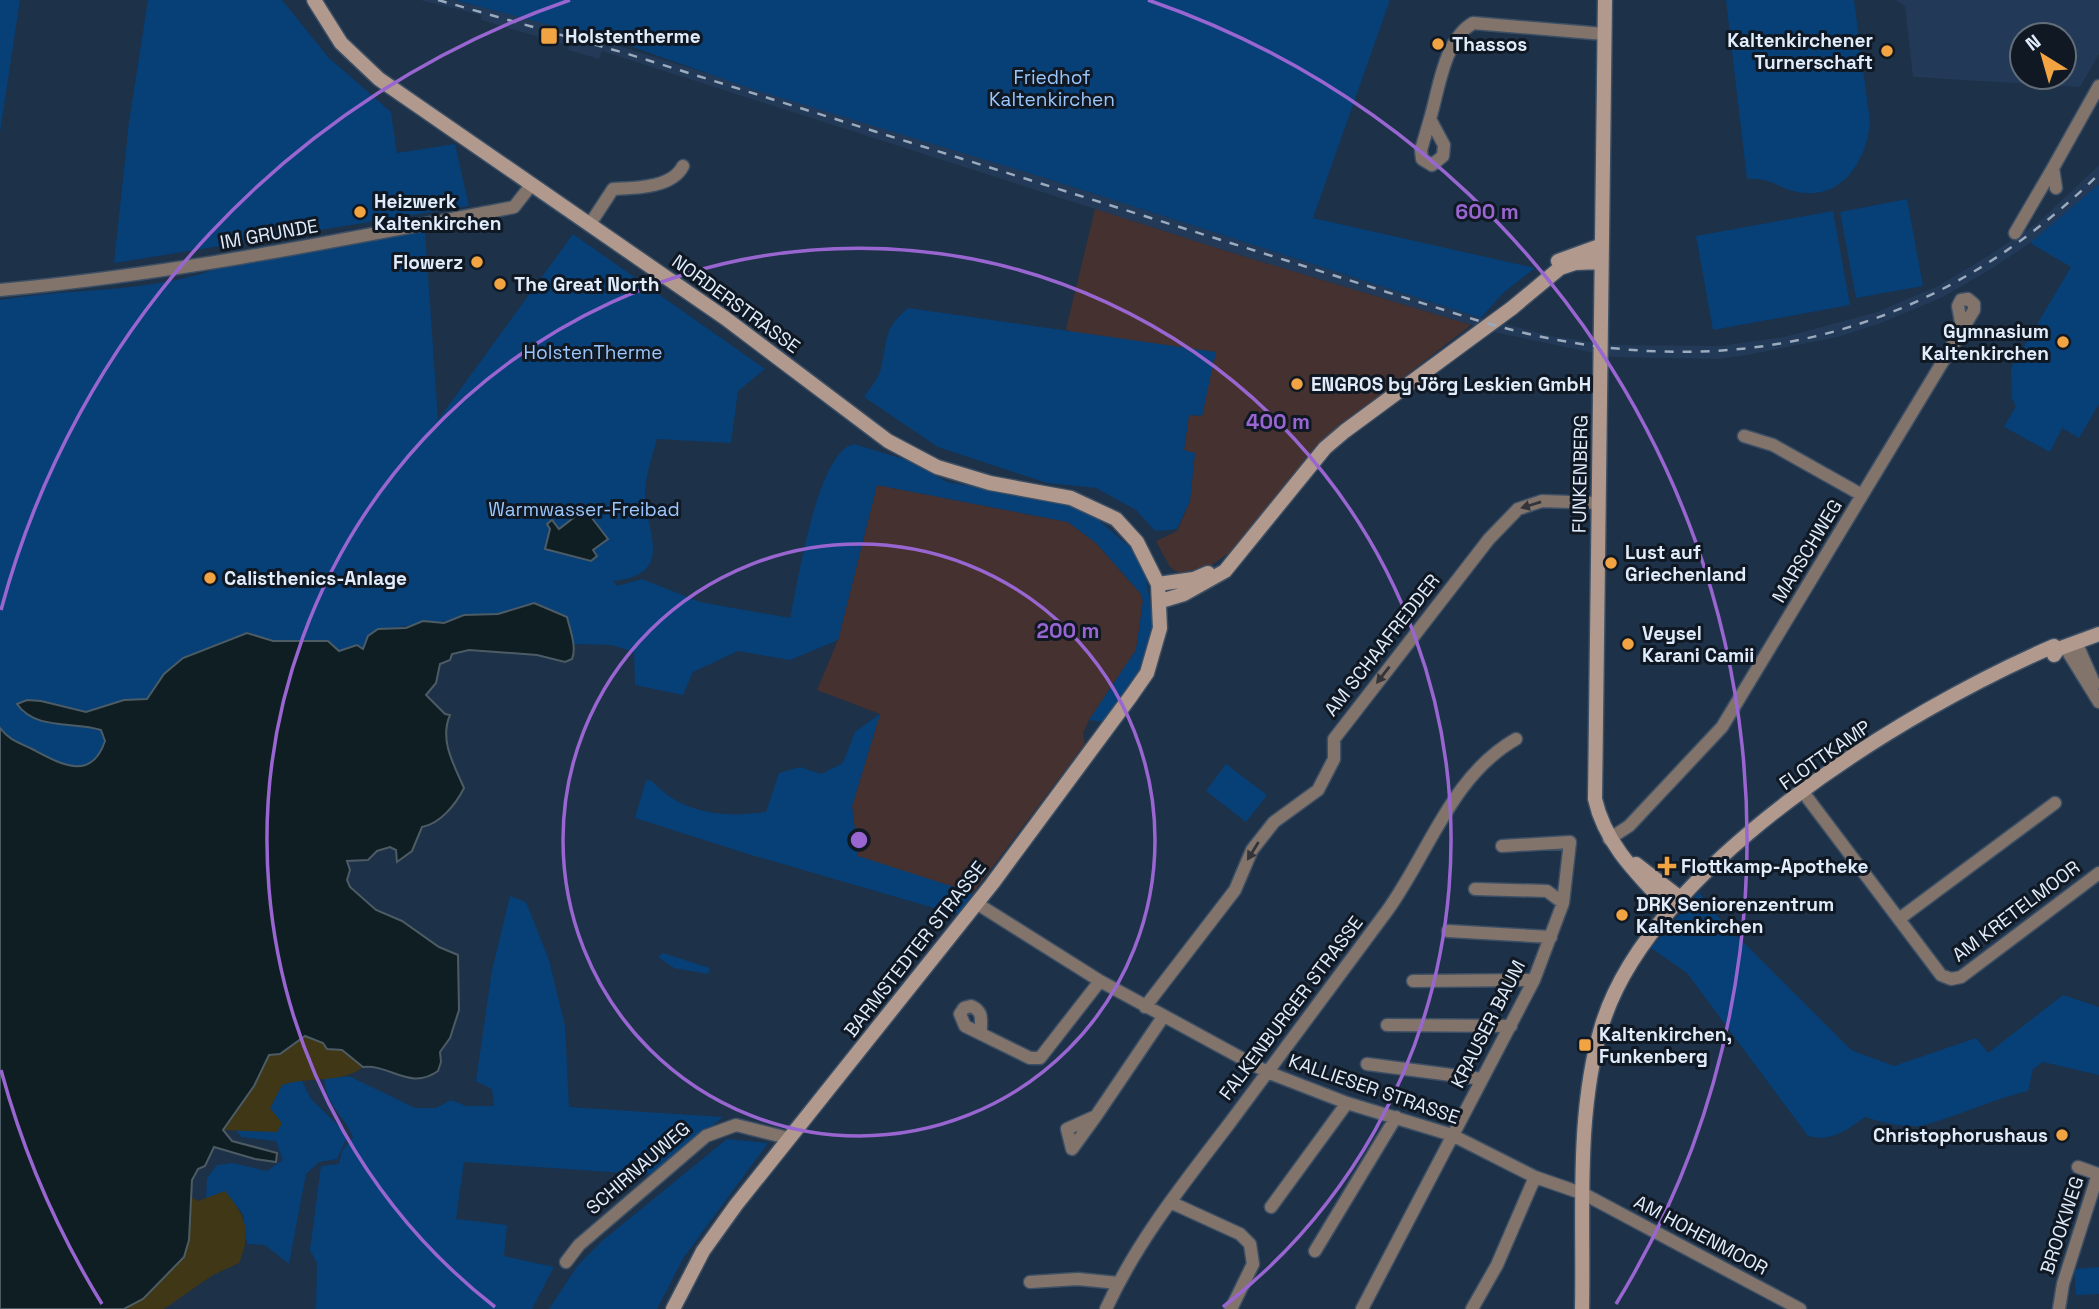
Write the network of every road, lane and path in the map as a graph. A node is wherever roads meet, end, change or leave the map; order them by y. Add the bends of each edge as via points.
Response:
1 (314, 0) edge
2 (1605, 0) edge
3 (1604, 34) junction
4 (2099, 86) edge
5 (1430, 119) dead end
6 (683, 166) dead end
7 (2053, 168) junction
8 (532, 184) junction
9 (2056, 188) dead end
10 (590, 224) junction
11 (2015, 233) dead end
12 (1602, 245) junction
13 (1601, 262) junction
14 (0, 290) edge
15 (1529, 292) junction
16 (1962, 328) dead end
17 (1744, 436) dead end
18 (1862, 495) junction
19 (1598, 502) junction
20 (1237, 557) junction
21 (1158, 584) junction
22 (1161, 601) junction
23 (2099, 634) edge
24 (2066, 646) junction
25 (2099, 702) edge
26 (1516, 739) dead end
27 (1803, 792) junction
28 (2054, 803) dead end
29 (1609, 839) junction
30 (1502, 846) dead end
31 (1623, 856) junction
32 (2099, 873) edge
33 (1475, 889) dead end
34 (1679, 897) junction
35 (976, 903) junction
36 (1563, 903) junction
37 (1669, 908) junction
38 (1899, 919) junction
39 (1448, 931) dead end
40 (1551, 937) junction
41 (1534, 980) junction
42 (1100, 981) junction
43 (1413, 981) dead end
44 (1145, 1007) junction
45 (1163, 1017) junction
46 (1387, 1025) dead end
47 (1511, 1026) junction
48 (981, 1034) dead end
49 (1367, 1064) dead end
50 (1267, 1072) junction
51 (1482, 1079) junction
52 (1347, 1102) junction
53 (1096, 1116) dead end
54 (1396, 1117) junction
55 (1452, 1136) junction
56 (788, 1139) junction
57 (2078, 1167) dead end
58 (1535, 1177) junction
59 (1584, 1194) junction
60 (1170, 1202) junction
61 (1270, 1206) dead end
62 (1315, 1251) dead end
63 (566, 1262) dead end
64 (1030, 1282) dead end
65 (1118, 1283) junction
66 (673, 1309) edge
67 (1106, 1309) edge
68 (1231, 1309) edge
69 (1362, 1309) edge
70 (1472, 1309) edge
71 (1582, 1309) edge
72 (1800, 1309) edge
73 (2059, 1309) edge

1 - 8 street, NORDERSTRASSE via 337,37 368,70
2 - 3 street, FUNKENBERG
3 - 5 street via 1473,23 1452,45
3 - 12 street, FUNKENBERG
4 - 7 street
6 - 10 street via 665,182 613,189
7 - 9 street
7 - 11 street
8 - 10 street, NORDERSTRASSE
8 - 14 street, IM GRUNDE via 514,207 168,271
10 - 21 street, NORDERSTRASSE via 726,318 861,422 917,457 972,478 1071,498 1116,519 1137,542
12 - 13 street, FUNKENBERG
12 - 15 street via 1550,266
13 - 15 street via 1560,268
13 - 19 street, FUNKENBERG
15 - 20 street via 1338,437
16 - 18 street, MARSCHWEG
17 - 18 street via 1773,444
18 - 29 street, MARSCHWEG via 1722,727 1629,826
19 - 29 street, FUNKENBERG via 1595,799
19 -> 44 street, AM SCHAAFREDDER via 1526,504 1489,539 1334,739 1334,759 1318,790 1274,822 1252,850 1235,890
20 - 21 street via 1194,579
20 - 22 street via 1211,581
21 - 22 street, BARMSTEDTER STRASSE
22 - 35 street, BARMSTEDTER STRASSE via 1160,628 1147,673
23 - 24 street, FLOTTKAMP
24 - 25 street via 2094,683 2092,690
24 - 27 street, FLOTTKAMP via 2054,646 1922,714
26 - 50 street, FALKENBURGER STRASSE via 1494,751 1465,782 1389,908
27 - 34 street, FLOTTKAMP via 1742,839
27 - 38 street, AM KRETELMOOR
28 - 38 street
29 - 31 street, FUNKENBERG
30 - 36 street, KRAUSER BAUM via 1570,842
31 - 34 street, FUNKENBERG
31 - 37 street, FUNKENBERG
32 - 38 street, AM KRETELMOOR via 1961,977 1941,975
33 - 36 street via 1547,891
34 - 37 street, FLOTTKAMP
35 - 42 street, KALLIESER STRASSE
35 - 56 street, BARMSTEDTER STRASSE
36 - 40 street, KRAUSER BAUM
37 - 59 street, FLOTTKAMP via 1629,966 1601,1027 1588,1090
39 - 40 street
40 - 41 street, KRAUSER BAUM
41 - 43 street
41 - 47 street, KRAUSER BAUM
42 - 44 street, KALLIESER STRASSE
42 - 48 street via 1040,1058 1030,1058
44 - 45 street, KALLIESER STRASSE
45 - 50 street, KALLIESER STRASSE
45 - 53 street
46 - 47 street
47 - 51 street, KRAUSER BAUM
49 - 51 street
50 - 52 street, KALLIESER STRASSE
50 - 60 street, FALKENBURGER STRASSE
51 - 55 street, KRAUSER BAUM
52 - 54 street, KALLIESER STRASSE
52 - 61 street
54 - 55 street, KALLIESER STRASSE
54 - 62 street
55 - 58 street, KALLIESER STRASSE
55 - 69 street, KRAUSER BAUM
56 - 63 street, SCHIRNAUWEG via 736,1125 706,1136 579,1245
56 - 66 street, BARMSTEDTER STRASSE via 709,1242
57 - 73 street, BROOKWEG via 2098,1174
58 - 59 street, KALLIESER STRASSE
58 - 70 street via 1497,1265
59 - 71 street, FLOTTKAMP
59 - 72 street, AM HOHENMOOR
60 - 65 street, FALKENBURGER STRASSE
60 - 68 street via 1240,1234 1250,1244 1252,1264
64 - 65 street via 1078,1279
65 - 67 street, FALKENBURGER STRASSE

